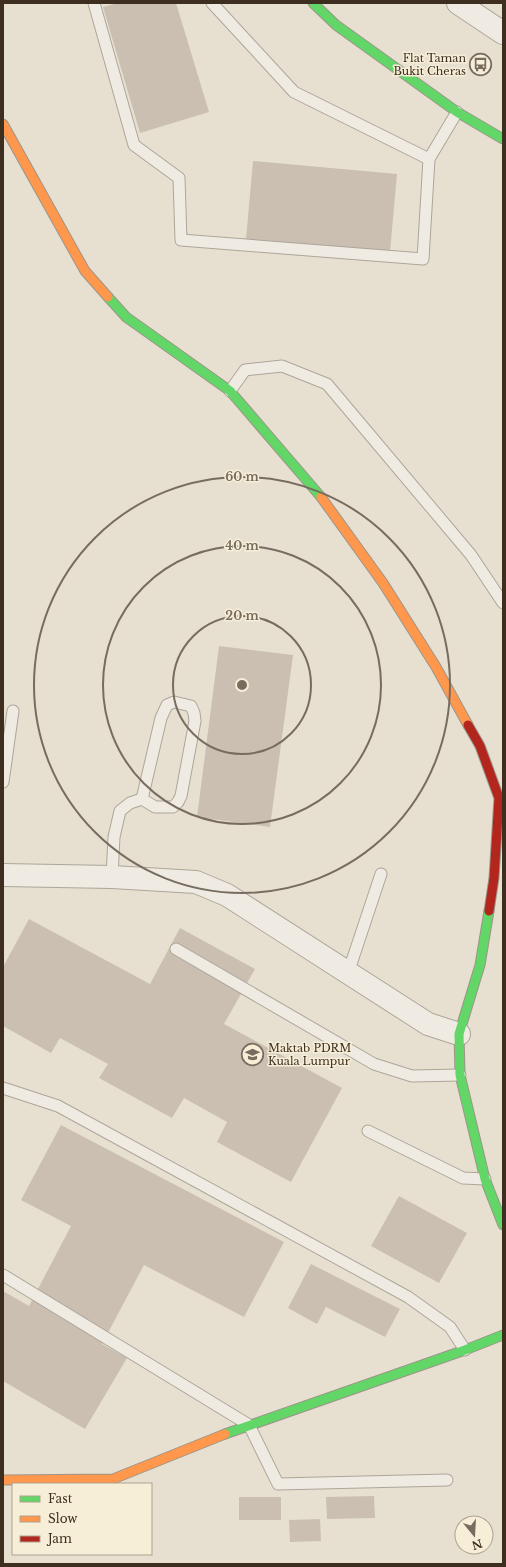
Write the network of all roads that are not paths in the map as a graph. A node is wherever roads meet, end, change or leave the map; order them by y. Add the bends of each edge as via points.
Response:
1 (94, 3) edge
2 (212, 3) edge
3 (313, 3) edge
4 (458, 3) edge
5 (503, 33) edge
6 (457, 112) junction
7 (3, 124) edge
8 (503, 140) edge
9 (428, 159) junction
10 (230, 391) junction
11 (503, 603) edge
12 (13, 711) dead end
13 (3, 782) edge
14 (142, 799) junction
15 (381, 874) dead end
16 (3, 875) edge
17 (112, 877) junction
18 (176, 949) dead end
19 (348, 973) junction
20 (458, 1034) junction
21 (460, 1075) junction
22 (3, 1088) edge
23 (368, 1131) dead end
24 (485, 1179) junction
25 (503, 1225) edge
26 (3, 1275) edge
27 (503, 1335) edge
28 (465, 1350) junction
29 (249, 1425) junction
30 (3, 1480) edge
31 (447, 1480) dead end

1 - 9 lane via 134,145 179,178 181,240 423,259
2 - 9 lane via 294,92
3 - 6 street via 336,25
4 - 5 street
6 - 8 street
6 - 9 lane
7 - 10 street via 85,271 126,317
10 - 11 lane via 245,370 282,366 327,384 471,555
10 - 20 street via 329,506 383,583 436,667 476,739 499,798 494,878 480,965
12 - 13 lane
14 - 14 lane via 160,718 167,705 174,702 191,706 195,721 178,802 173,807 155,807
14 - 17 lane via 130,802 120,811 114,837
15 - 19 lane
16 - 17 street
17 - 19 street via 196,882 228,895
18 - 21 lane via 374,1064 412,1076
19 - 20 street via 428,1024
20 - 21 street
21 - 24 street
22 - 28 lane via 58,1106 408,1297 450,1327
23 - 24 lane via 463,1178
24 - 25 street
26 - 29 lane
27 - 28 street
28 - 29 street
29 - 30 street via 113,1479
29 - 31 lane via 278,1484

